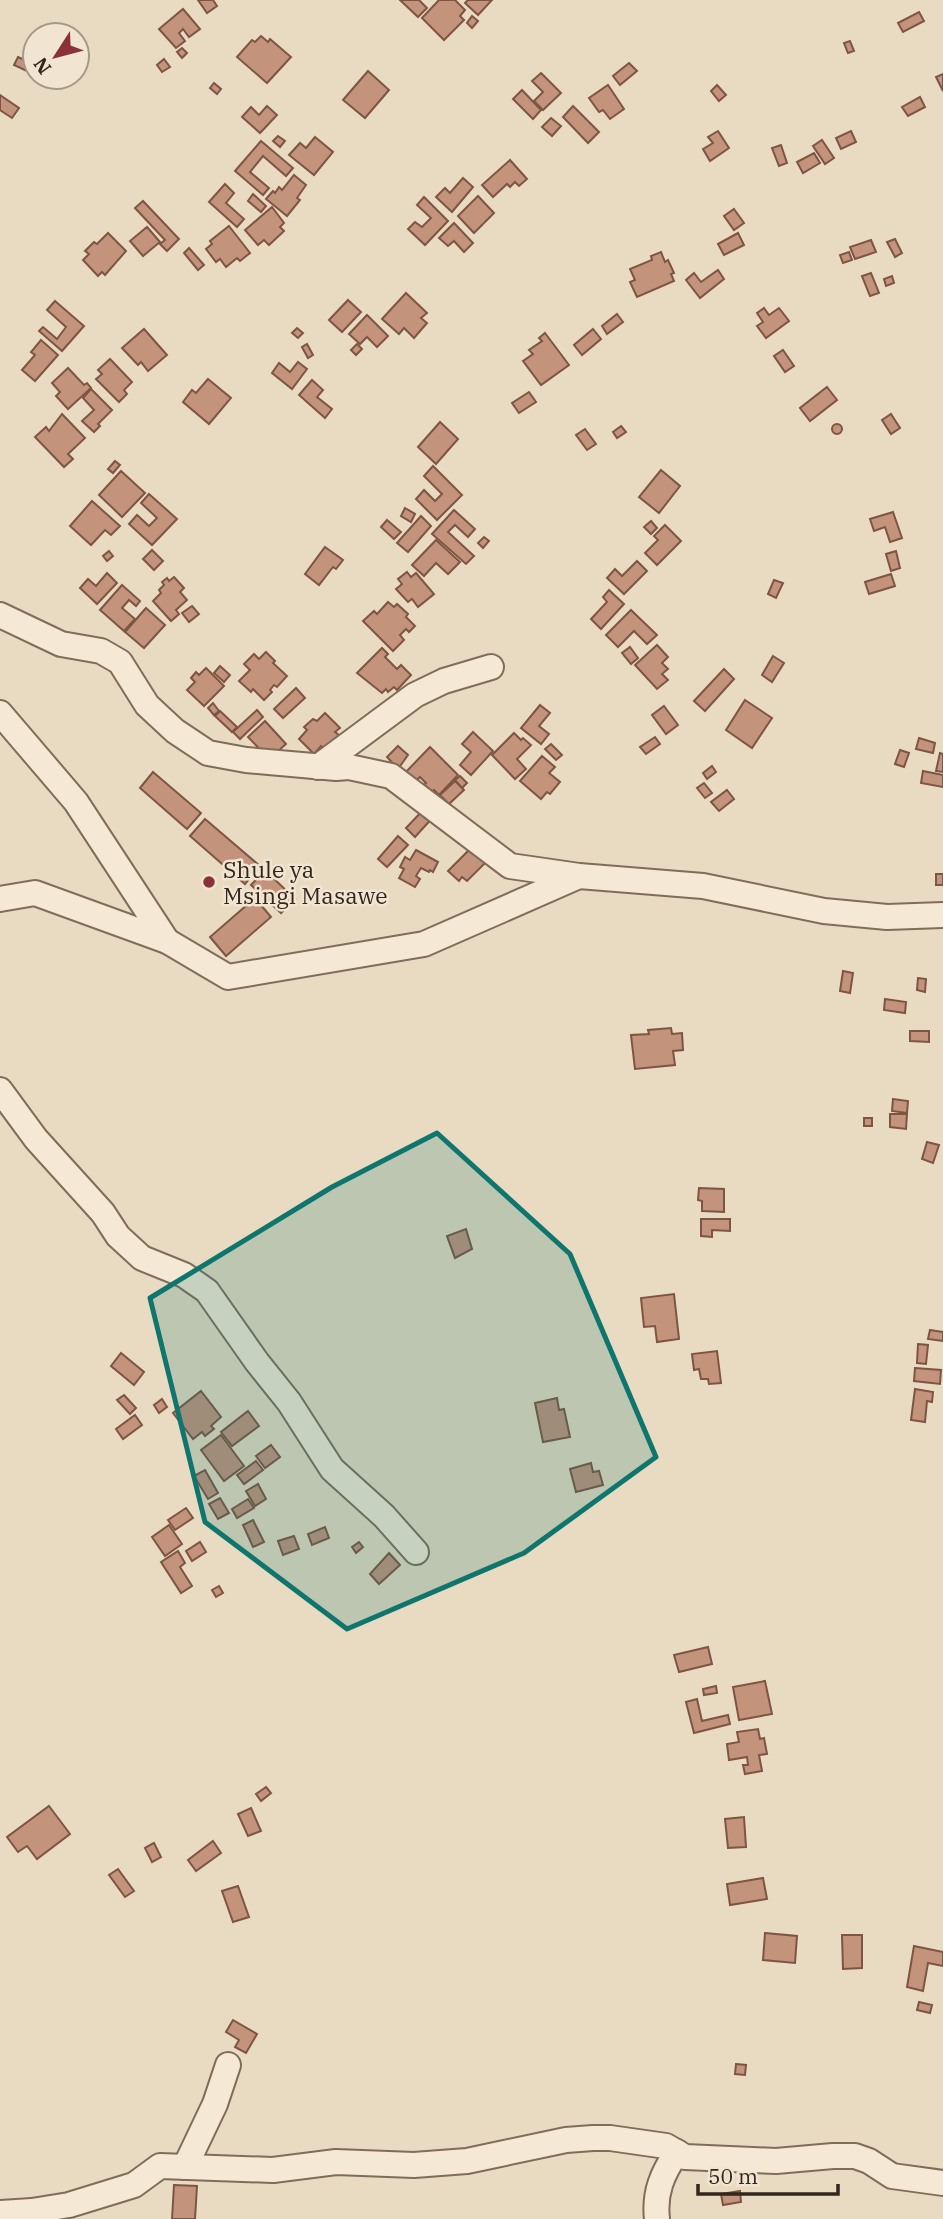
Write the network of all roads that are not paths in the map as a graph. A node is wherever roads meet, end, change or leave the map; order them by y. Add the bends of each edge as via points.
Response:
1 (0, 615) edge
2 (491, 667) dead end
3 (0, 713) edge
4 (318, 767) junction
5 (579, 876) junction
6 (0, 899) edge
7 (943, 915) edge
8 (167, 940) junction
9 (0, 1090) edge
10 (416, 1552) dead end
11 (228, 2065) dead end
12 (677, 2152) junction
13 (185, 2167) junction
14 (943, 2183) edge
15 (0, 2213) edge
16 (657, 2219) edge

1 - 4 street via 61,644 101,651 120,662 148,705 174,731 208,753
2 - 4 street via 415,695
3 - 8 street via 76,802
4 - 5 street via 349,767 391,776 510,866
5 - 7 street via 703,886 824,911 887,917
5 - 8 street via 424,944 228,977
6 - 8 street via 35,893
9 - 10 street via 118,1236 142,1258 184,1275 207,1291 332,1469
11 - 13 street
12 - 13 street via 666,2146 593,2138 467,2161 414,2165 336,2162 273,2171
12 - 14 street via 685,2157 776,2161 855,2156 892,2176
12 - 16 street via 661,2176
13 - 15 street via 160,2166 134,2185 69,2205

